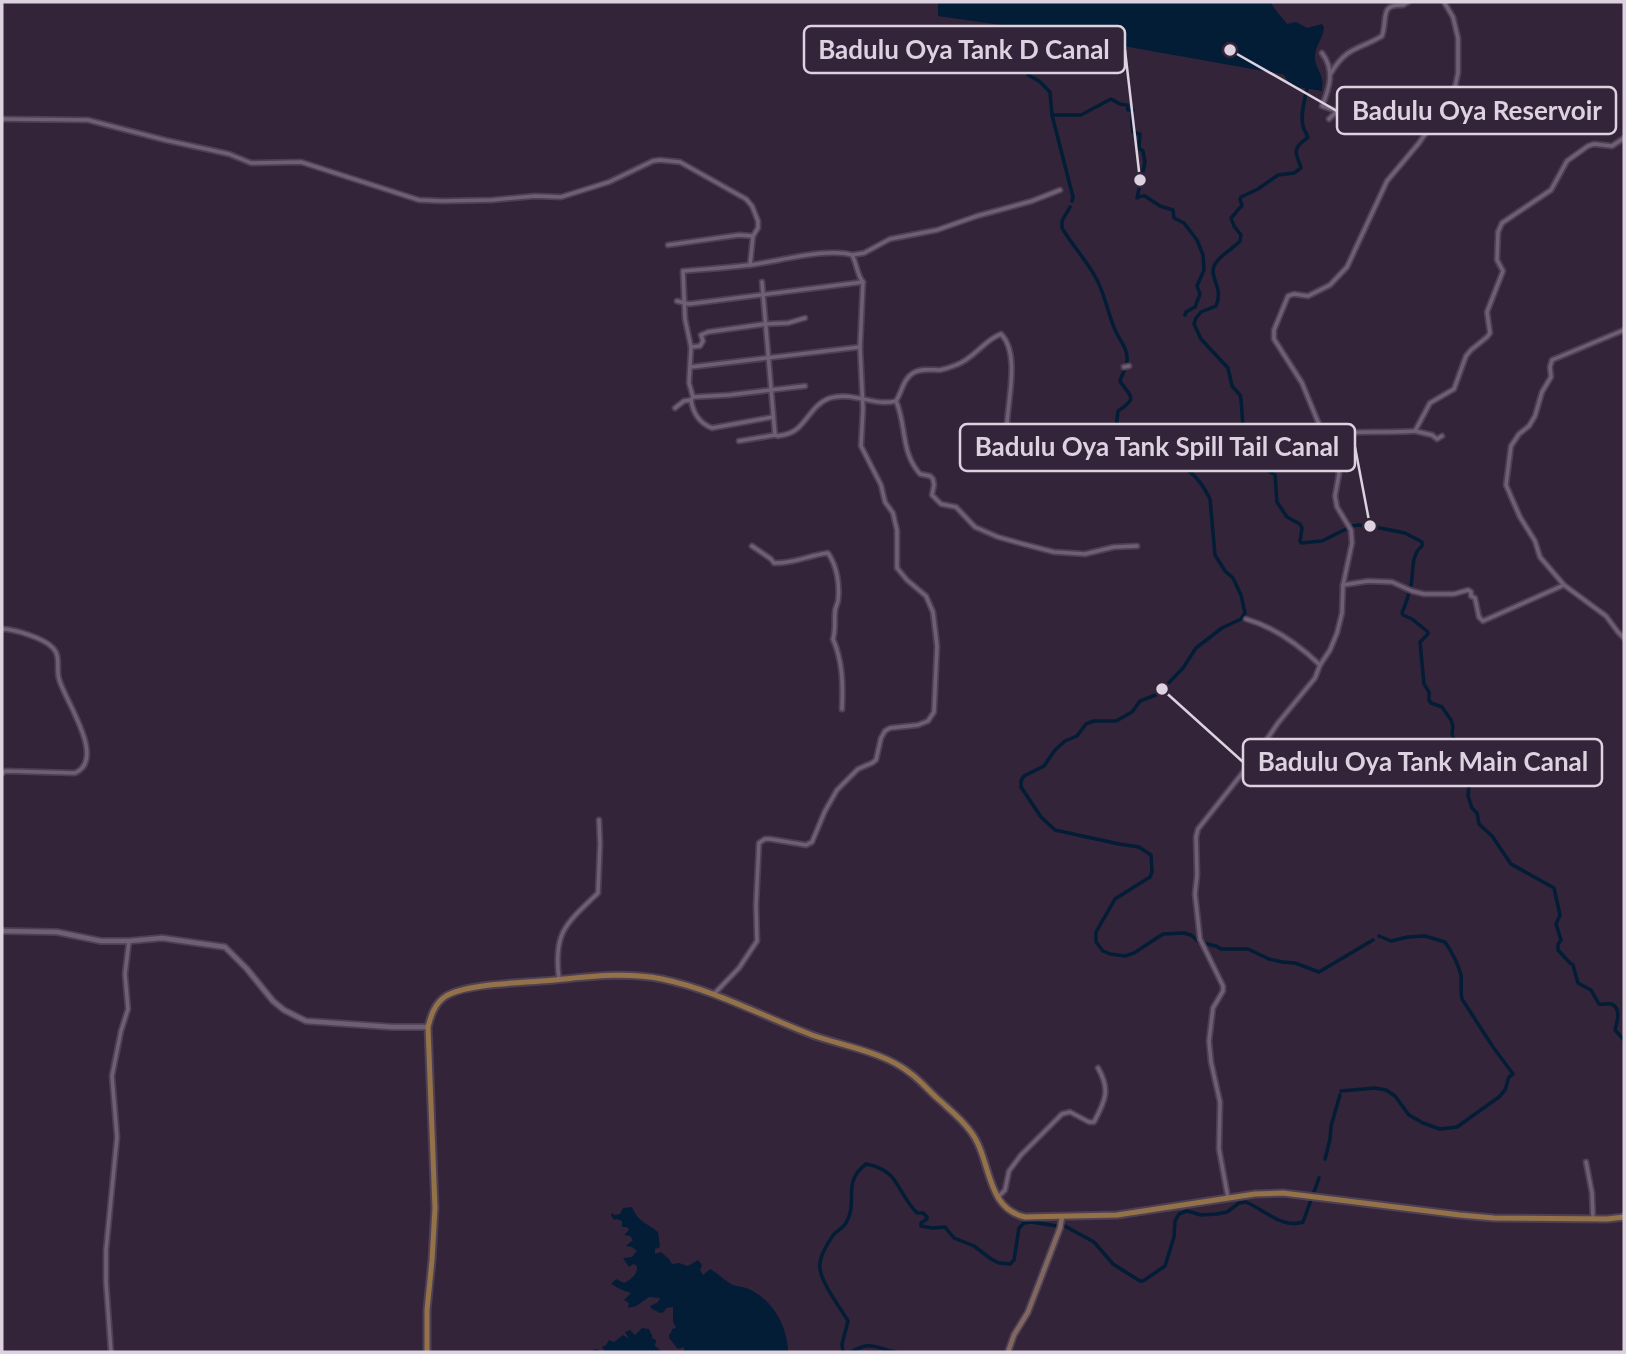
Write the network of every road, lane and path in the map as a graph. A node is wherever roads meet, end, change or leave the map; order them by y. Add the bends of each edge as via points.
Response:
1 (1408, 2) edge
2 (1444, 2) edge
3 (1392, 3) edge
4 (1322, 53) dead end
5 (1331, 73) junction
6 (1329, 118) dead end
7 (2, 119) edge
8 (1624, 138) edge
9 (1060, 190) dead end
10 (753, 236) junction
11 (667, 245) dead end
12 (852, 255) junction
13 (750, 265) junction
14 (762, 282) dead end
15 (863, 282) junction
16 (764, 294) junction
17 (677, 301) dead end
18 (685, 304) junction
19 (805, 317) dead end
20 (765, 324) junction
21 (1624, 330) edge
22 (691, 347) junction
23 (860, 347) junction
24 (769, 357) junction
25 (691, 367) junction
26 (805, 386) dead end
27 (771, 389) junction
28 (692, 398) junction
29 (862, 398) junction
30 (896, 401) junction
31 (675, 408) dead end
32 (773, 417) junction
33 (1007, 424) dead end
34 (1415, 432) junction
35 (1323, 434) junction
36 (775, 435) junction
37 (1442, 436) dead end
38 (739, 441) dead end
39 (752, 546) dead end
40 (1137, 546) dead end
41 (1343, 585) junction
42 (1564, 585) junction
43 (1246, 619) dead end
44 (2, 629) edge
45 (1624, 638) edge
46 (1320, 664) junction
47 (842, 709) dead end
48 (2, 773) edge
49 (598, 820) dead end
50 (2, 931) edge
51 (129, 941) junction
52 (559, 979) junction
53 (713, 994) junction
54 (428, 1027) junction
55 (1098, 1068) dead end
56 (1586, 1162) dead end
57 (997, 1198) junction
58 (1228, 1198) junction
59 (1062, 1217) junction
60 (1624, 1217) edge
61 (1593, 1219) junction
62 (111, 1352) edge
63 (428, 1352) edge
64 (1008, 1352) edge

1 - 3 street
2 - 35 street via 1458,38 1455,87 1419,143 1387,181 1347,267 1323,289 1308,296 1288,296 1275,330 1273,339 1307,392
3 - 5 street via 1385,14 1382,36 1349,51
4 - 5 street
5 - 6 street via 1322,106 1337,111
7 - 10 street via 88,120 251,163 301,162 419,200 561,197 609,182 653,161 680,162 746,199 758,221
8 - 34 street via 1612,146 1588,146 1567,161 1551,190 1502,223 1497,260 1503,271 1487,312 1490,333 1466,356 1454,389 1430,403
9 - 12 street via 937,230 890,239
10 - 11 street
10 - 13 street
12 - 13 street via 822,254
12 - 15 street
13 - 18 street via 683,271
14 - 16 street
15 - 16 street
15 - 23 street
16 - 18 street
16 - 20 street
17 - 18 street
18 - 22 street
19 - 20 street
20 - 22 street via 703,333 700,346
20 - 24 street
21 - 42 street via 1552,360 1551,377 1535,416 1511,446 1506,485 1541,557
22 - 25 street
23 - 24 street
23 - 29 street
24 - 25 street
24 - 27 street
25 - 28 street
26 - 27 street
27 - 28 street
27 - 32 street
28 - 31 street
28 - 32 street via 697,418 712,428
29 - 30 street
29 - 36 street via 830,398 797,430
29 - 53 street via 861,446 895,522 897,568 926,596 933,612 937,646 934,712 918,725 885,731 876,760 858,769 837,790 812,842 765,839 759,843 757,941
30 - 33 street via 911,374 964,362 1002,334 1007,340 1012,384
30 - 40 street via 911,461 920,474 933,479 932,495 941,505 956,507 975,527 1054,552 1085,554
32 - 36 street
34 - 35 street
34 - 37 street via 1437,439
35 - 41 street via 1336,458 1337,507 1351,530
36 - 38 street
39 - 47 street via 774,564 824,553 833,560 838,601 833,639 843,679
41 - 42 street via 1392,582 1424,594 1468,590 1483,621
41 - 46 street via 1337,634
42 - 45 street via 1606,616
43 - 46 street via 1276,631
44 - 48 street via 55,650 58,678 83,733 88,757 75,773
46 - 58 street via 1315,678 1198,828 1196,837 1200,942 1223,986 1213,1008 1209,1041 1220,1102 1219,1149
49 - 52 street via 598,893 565,929 557,951
50 - 51 street
51 - 54 street via 162,938 225,947 273,1000 306,1021
51 - 62 street via 125,974 128,1009 112,1076 117,1137 106,1250
52 - 53 main road via 639,976
52 - 54 main road via 453,993 434,1009
53 - 57 main road via 814,1036 894,1062 909,1072 971,1131
54 - 63 main road via 435,1208 426,1310
55 - 57 street via 1106,1096 1094,1122 1070,1112 1062,1114 1021,1155
56 - 61 street
57 - 59 main road via 1020,1216
58 - 59 main road via 1127,1214
58 - 61 main road via 1312,1195 1494,1218
59 - 64 main road via 1028,1312
60 - 61 main road

